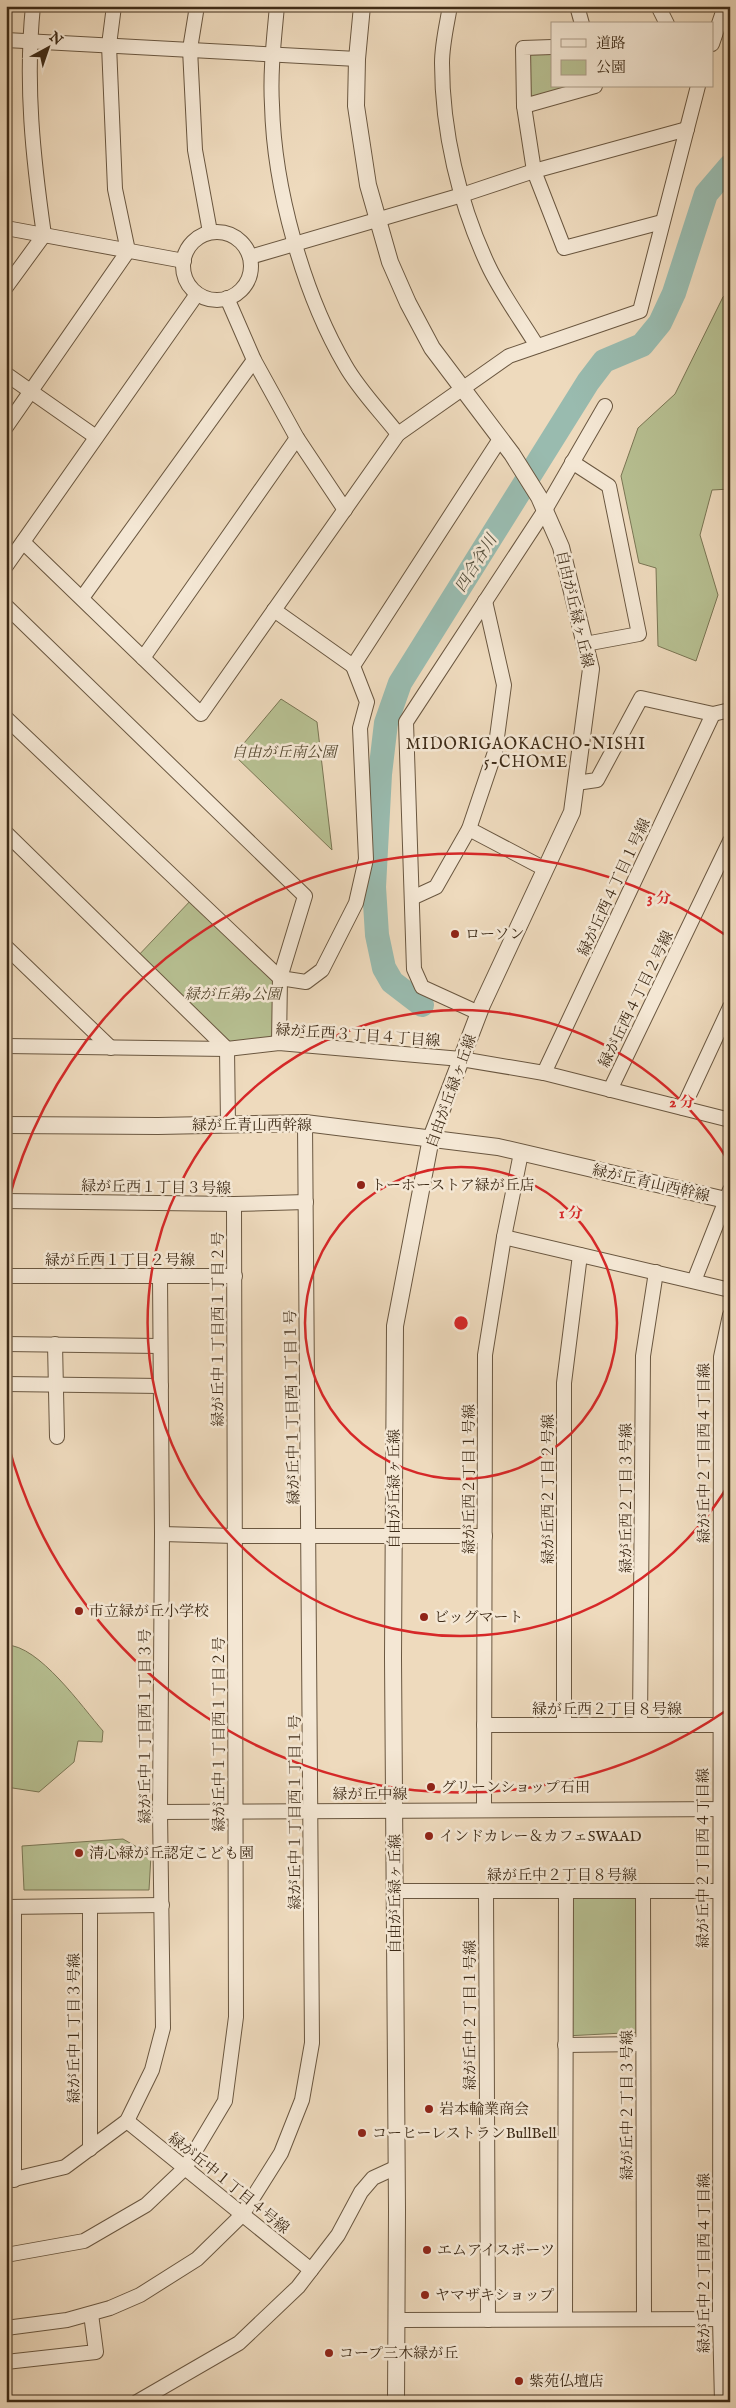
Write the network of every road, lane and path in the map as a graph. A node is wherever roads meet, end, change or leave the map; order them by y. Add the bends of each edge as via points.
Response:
1 (33, 6) edge
2 (114, 6) edge
3 (197, 6) edge
4 (277, 6) edge
5 (362, 6) edge
6 (450, 6) edge
7 (577, 6) edge
8 (658, 6) edge
9 (725, 6) edge
10 (581, 22) edge
11 (666, 22) edge
12 (714, 38) edge
13 (6, 40) edge
14 (29, 41) junction
15 (109, 45) junction
16 (551, 47) edge
17 (190, 49) junction
18 (272, 53) junction
19 (357, 59) junction
20 (588, 88) edge
21 (697, 88) edge
22 (524, 106) junction
23 (687, 129) junction
24 (534, 171) junction
25 (462, 195) junction
26 (376, 219) junction
27 (662, 222) junction
28 (6, 228) edge
29 (210, 232) junction
30 (44, 235) junction
31 (295, 243) junction
32 (128, 251) junction
33 (250, 256) junction
34 (184, 261) junction
35 (6, 288) edge
36 (197, 294) junction
37 (227, 298) junction
38 (536, 346) junction
39 (254, 360) junction
40 (6, 374) edge
41 (462, 391) junction
42 (30, 392) junction
43 (604, 406) dead end
44 (6, 428) edge
45 (398, 434) junction
46 (96, 437) junction
47 (297, 438) junction
48 (500, 439) junction
49 (572, 462) junction
50 (542, 504) junction
51 (345, 510) junction
52 (24, 542) junction
53 (6, 566) edge
54 (82, 598) junction
55 (485, 601) junction
56 (6, 606) edge
57 (274, 610) junction
58 (585, 644) junction
59 (143, 658) junction
60 (353, 666) junction
61 (730, 710) edge
62 (713, 714) junction
63 (6, 718) edge
64 (576, 783) junction
65 (469, 830) junction
66 (6, 833) edge
67 (730, 841) edge
68 (545, 868) junction
69 (412, 898) junction
70 (6, 948) edge
71 (280, 978) junction
72 (730, 1008) edge
73 (479, 1014) junction
74 (279, 1044) junction
75 (6, 1046) edge
76 (110, 1048) junction
77 (227, 1049) junction
78 (461, 1060) junction
79 (544, 1073) junction
80 (610, 1090) junction
81 (683, 1108) junction
82 (730, 1120) edge
83 (305, 1123) junction
84 (228, 1124) junction
85 (6, 1125) edge
86 (432, 1138) junction
87 (521, 1153) junction
88 (728, 1197) edge
89 (6, 1201) edge
90 (306, 1202) junction
91 (234, 1204) junction
92 (504, 1237) junction
93 (580, 1254) junction
94 (656, 1272) junction
95 (6, 1276) edge
96 (234, 1276) junction
97 (160, 1277) junction
98 (694, 1281) junction
99 (730, 1290) edge
100 (730, 1316) edge
101 (6, 1344) edge
102 (55, 1344) junction
103 (160, 1346) junction
104 (6, 1384) edge
105 (56, 1384) junction
106 (161, 1386) junction
107 (57, 1438) dead end
108 (162, 1534) junction
109 (309, 1535) junction
110 (235, 1536) junction
111 (394, 1536) junction
112 (485, 1536) junction
113 (484, 1725) junction
114 (564, 1725) junction
115 (640, 1725) junction
116 (724, 1725) edge
117 (725, 1809) edge
118 (394, 1810) junction
119 (484, 1810) junction
120 (236, 1811) junction
121 (312, 1811) junction
122 (160, 1812) junction
123 (395, 1891) junction
124 (486, 1891) junction
125 (566, 1891) junction
126 (643, 1891) junction
127 (725, 1891) edge
128 (162, 1905) junction
129 (90, 1906) junction
130 (10, 1908) edge
131 (644, 2044) junction
132 (565, 2045) junction
133 (127, 2121) junction
134 (90, 2149) junction
135 (397, 2167) junction
136 (185, 2168) junction
137 (10, 2181) edge
138 (242, 2214) junction
139 (6, 2255) edge
140 (311, 2270) junction
141 (91, 2314) junction
142 (565, 2319) junction
143 (644, 2319) junction
144 (725, 2319) edge
145 (397, 2320) junction
146 (488, 2320) junction
147 (6, 2328) edge
148 (6, 2362) edge
149 (136, 2402) edge
150 (396, 2402) edge
151 (722, 2402) edge

1 - 14 street
2 - 15 street
3 - 17 street
4 - 18 street
5 - 19 street, 自由が丘緑ヶ丘線
6 - 25 street via 442,62 447,122
7 - 10 street
8 - 11 street
9 - 12 street
13 - 14 street
14 - 15 street
14 - 30 street via 31,140
15 - 17 street
15 - 32 street via 115,189
16 - 22 street via 523,48
17 - 18 street
17 - 29 street via 195,150
18 - 19 street
18 - 31 street via 275,146
19 - 26 street, 自由が丘緑ヶ丘線 via 356,106
20 - 22 street
21 - 23 street
22 - 24 street
23 - 24 street
23 - 27 street
24 - 25 street
24 - 27 street via 564,248
25 - 26 street
25 - 38 street via 488,267
26 - 31 street
26 - 41 street, 自由が丘緑ヶ丘線 via 408,303 432,348
27 - 38 street via 640,311
28 - 30 street
29 - 33 street via 232,234 241,241
29 - 34 street via 191,243
30 - 32 street
30 - 35 street
31 - 33 street
31 - 45 street via 316,304 346,366
32 - 34 street
32 - 42 street
33 - 37 street via 251,272 247,283 240,292
34 - 36 street via 184,275
36 - 37 street via 207,298
36 - 46 street
37 - 39 street
38 - 41 street via 509,356
39 - 47 street
39 - 54 street
40 - 42 street
41 - 45 street
41 - 48 street, 自由が丘緑ヶ丘線
42 - 44 street
42 - 46 street
43 - 49 street
45 - 51 street
46 - 52 street
47 - 51 street
47 - 59 street
48 - 50 street, 自由が丘緑ヶ丘線
48 - 60 street
49 - 50 street
49 - 58 street via 609,486 640,634
50 - 55 street
50 - 58 street, 自由が丘緑ヶ丘線 via 561,547
51 - 57 street
52 - 53 street
52 - 54 street
54 - 59 street
55 - 65 street via 504,685 495,752
55 - 69 street via 406,722
56 - 71 street via 305,896
57 - 59 street via 201,714
57 - 60 street
58 - 64 street, 自由が丘緑ヶ丘線 via 591,669
60 - 71 street via 367,702 360,728 366,859 356,903 322,970 306,982
61 - 62 street
62 - 64 street via 641,698 597,780
62 - 79 street, 緑が丘西４丁目１号線
63 - 71 street
64 - 68 street, 自由が丘緑ヶ丘線 via 572,812
65 - 68 street
65 - 69 street via 436,887
66 - 77 street
67 - 80 street, 緑が丘西４丁目２号線
68 - 73 street, 自由が丘緑ヶ丘線
69 - 73 street via 414,969 422,987
70 - 76 street
71 - 74 street
72 - 81 street
73 - 78 street, 自由が丘緑ヶ丘線
74 - 77 street, 緑が丘西３丁目４丁目線
74 - 78 street, 緑が丘西３丁目４丁目線
75 - 76 street, 緑が丘西３丁目４丁目線
76 - 77 street, 緑が丘西３丁目４丁目線
77 - 84 street
78 - 79 street, 緑が丘西３丁目４丁目線
78 - 86 street, 自由が丘緑ヶ丘線
79 - 80 street, 緑が丘西３丁目４丁目線
80 - 81 street, 緑が丘西３丁目４丁目線
81 - 82 street, 緑が丘西３丁目４丁目線
83 - 84 street, 緑が丘青山西幹線
83 - 86 street, 緑が丘青山西幹線
83 - 90 street, 緑が丘中１丁目西１丁目１号
84 - 85 street, 緑が丘青山西幹線
86 - 87 street, 緑が丘青山西幹線
86 - 111 street, 自由が丘緑ヶ丘線 via 395,1326
87 - 88 street, 緑が丘青山西幹線
87 - 92 street, 緑が丘西２丁目１号線
88 - 98 street
89 - 91 street, 緑が丘西１丁目３号線
90 - 91 street, 緑が丘西１丁目３号線
90 - 109 street, 緑が丘中１丁目西１丁目１号
91 - 96 street, 緑が丘中１丁目西１丁目２号
92 - 93 street
92 - 112 street, 緑が丘西２丁目１号線 via 485,1355
93 - 94 street
93 - 114 street, 緑が丘西２丁目２号線 via 564,1383
94 - 98 street
94 - 115 street, 緑が丘西２丁目３号線 via 643,1356
95 - 97 street, 緑が丘西１丁目２号線
96 - 97 street, 緑が丘西１丁目２号線
96 - 110 street, 緑が丘中１丁目西１丁目２号
97 - 103 street, 緑が丘中１丁目西１丁目３号
98 - 99 street
100 - 116 street, 緑が丘中２丁目西４丁目線 via 721,1357
101 - 102 street
102 - 103 street
102 - 105 street
103 - 106 street, 緑が丘中１丁目西１丁目３号
104 - 105 street
105 - 106 street
105 - 107 street
106 - 108 street, 緑が丘中１丁目西１丁目３号
108 - 110 street
108 - 122 street, 緑が丘中１丁目西１丁目３号
109 - 110 street
109 - 111 street
109 - 121 street, 緑が丘中１丁目西１丁目１号
110 - 120 street, 緑が丘中１丁目西１丁目２号
111 - 112 street
111 - 118 street, 自由が丘緑ヶ丘線
112 - 113 street, 緑が丘西２丁目１号線
113 - 114 street, 緑が丘西２丁目８号線
113 - 119 street, 緑が丘西２丁目１号線
114 - 115 street, 緑が丘西２丁目８号線
115 - 116 street, 緑が丘西２丁目８号線
116 - 117 street, 緑が丘中２丁目西４丁目線
117 - 119 street, 緑が丘中線
117 - 127 street, 緑が丘中２丁目西４丁目線
118 - 119 street, 緑が丘中線
118 - 121 street, 緑が丘中線
118 - 123 street, 自由が丘緑ヶ丘線
120 - 121 street, 緑が丘中線
120 - 122 street, 緑が丘中線
120 - 136 street, 緑が丘中１丁目西１丁目２号 via 236,2017 225,2101
121 - 138 street, 緑が丘中１丁目西１丁目１号 via 312,2043 304,2091 281,2152
122 - 128 street, 緑が丘中１丁目西１丁目３号
123 - 124 street, 緑が丘中２丁目８号線
123 - 135 street, 自由が丘緑ヶ丘線
124 - 125 street, 緑が丘中２丁目８号線
124 - 146 street, 緑が丘中２丁目１号線
125 - 126 street, 緑が丘中２丁目８号線
125 - 132 street
126 - 127 street, 緑が丘中２丁目８号線
126 - 131 street, 緑が丘中２丁目３号線
127 - 144 street, 緑が丘中２丁目西４丁目線
128 - 129 street
128 - 133 street, 緑が丘中１丁目西１丁目３号 via 164,2028 152,2070
129 - 130 street
129 - 134 street, 緑が丘中１丁目３号線
130 - 137 street
131 - 132 street
131 - 143 street, 緑が丘中２丁目３号線
132 - 142 street
133 - 134 street, 緑が丘中１丁目西１丁目３号
133 - 136 street, 緑が丘中１丁目４号線
134 - 137 street, 緑が丘中１丁目西１丁目３号 via 65,2167
135 - 140 street via 373,2178 361,2192 338,2235
135 - 145 street, 自由が丘緑ヶ丘線
136 - 138 street, 緑が丘中１丁目４号線
136 - 139 street, 緑が丘中１丁目西１丁目２号 via 146,2205 84,2242
138 - 140 street, 緑が丘中１丁目４号線
138 - 141 street, 緑が丘中１丁目西１丁目１号 via 197,2260 140,2295
140 - 149 street via 239,2343
141 - 147 street, 緑が丘中１丁目西１丁目１号
141 - 148 street via 96,2352
142 - 143 street
142 - 146 street
143 - 144 street
144 - 151 street, 緑が丘中２丁目西４丁目線
145 - 146 street
145 - 150 street, 自由が丘緑ヶ丘線

